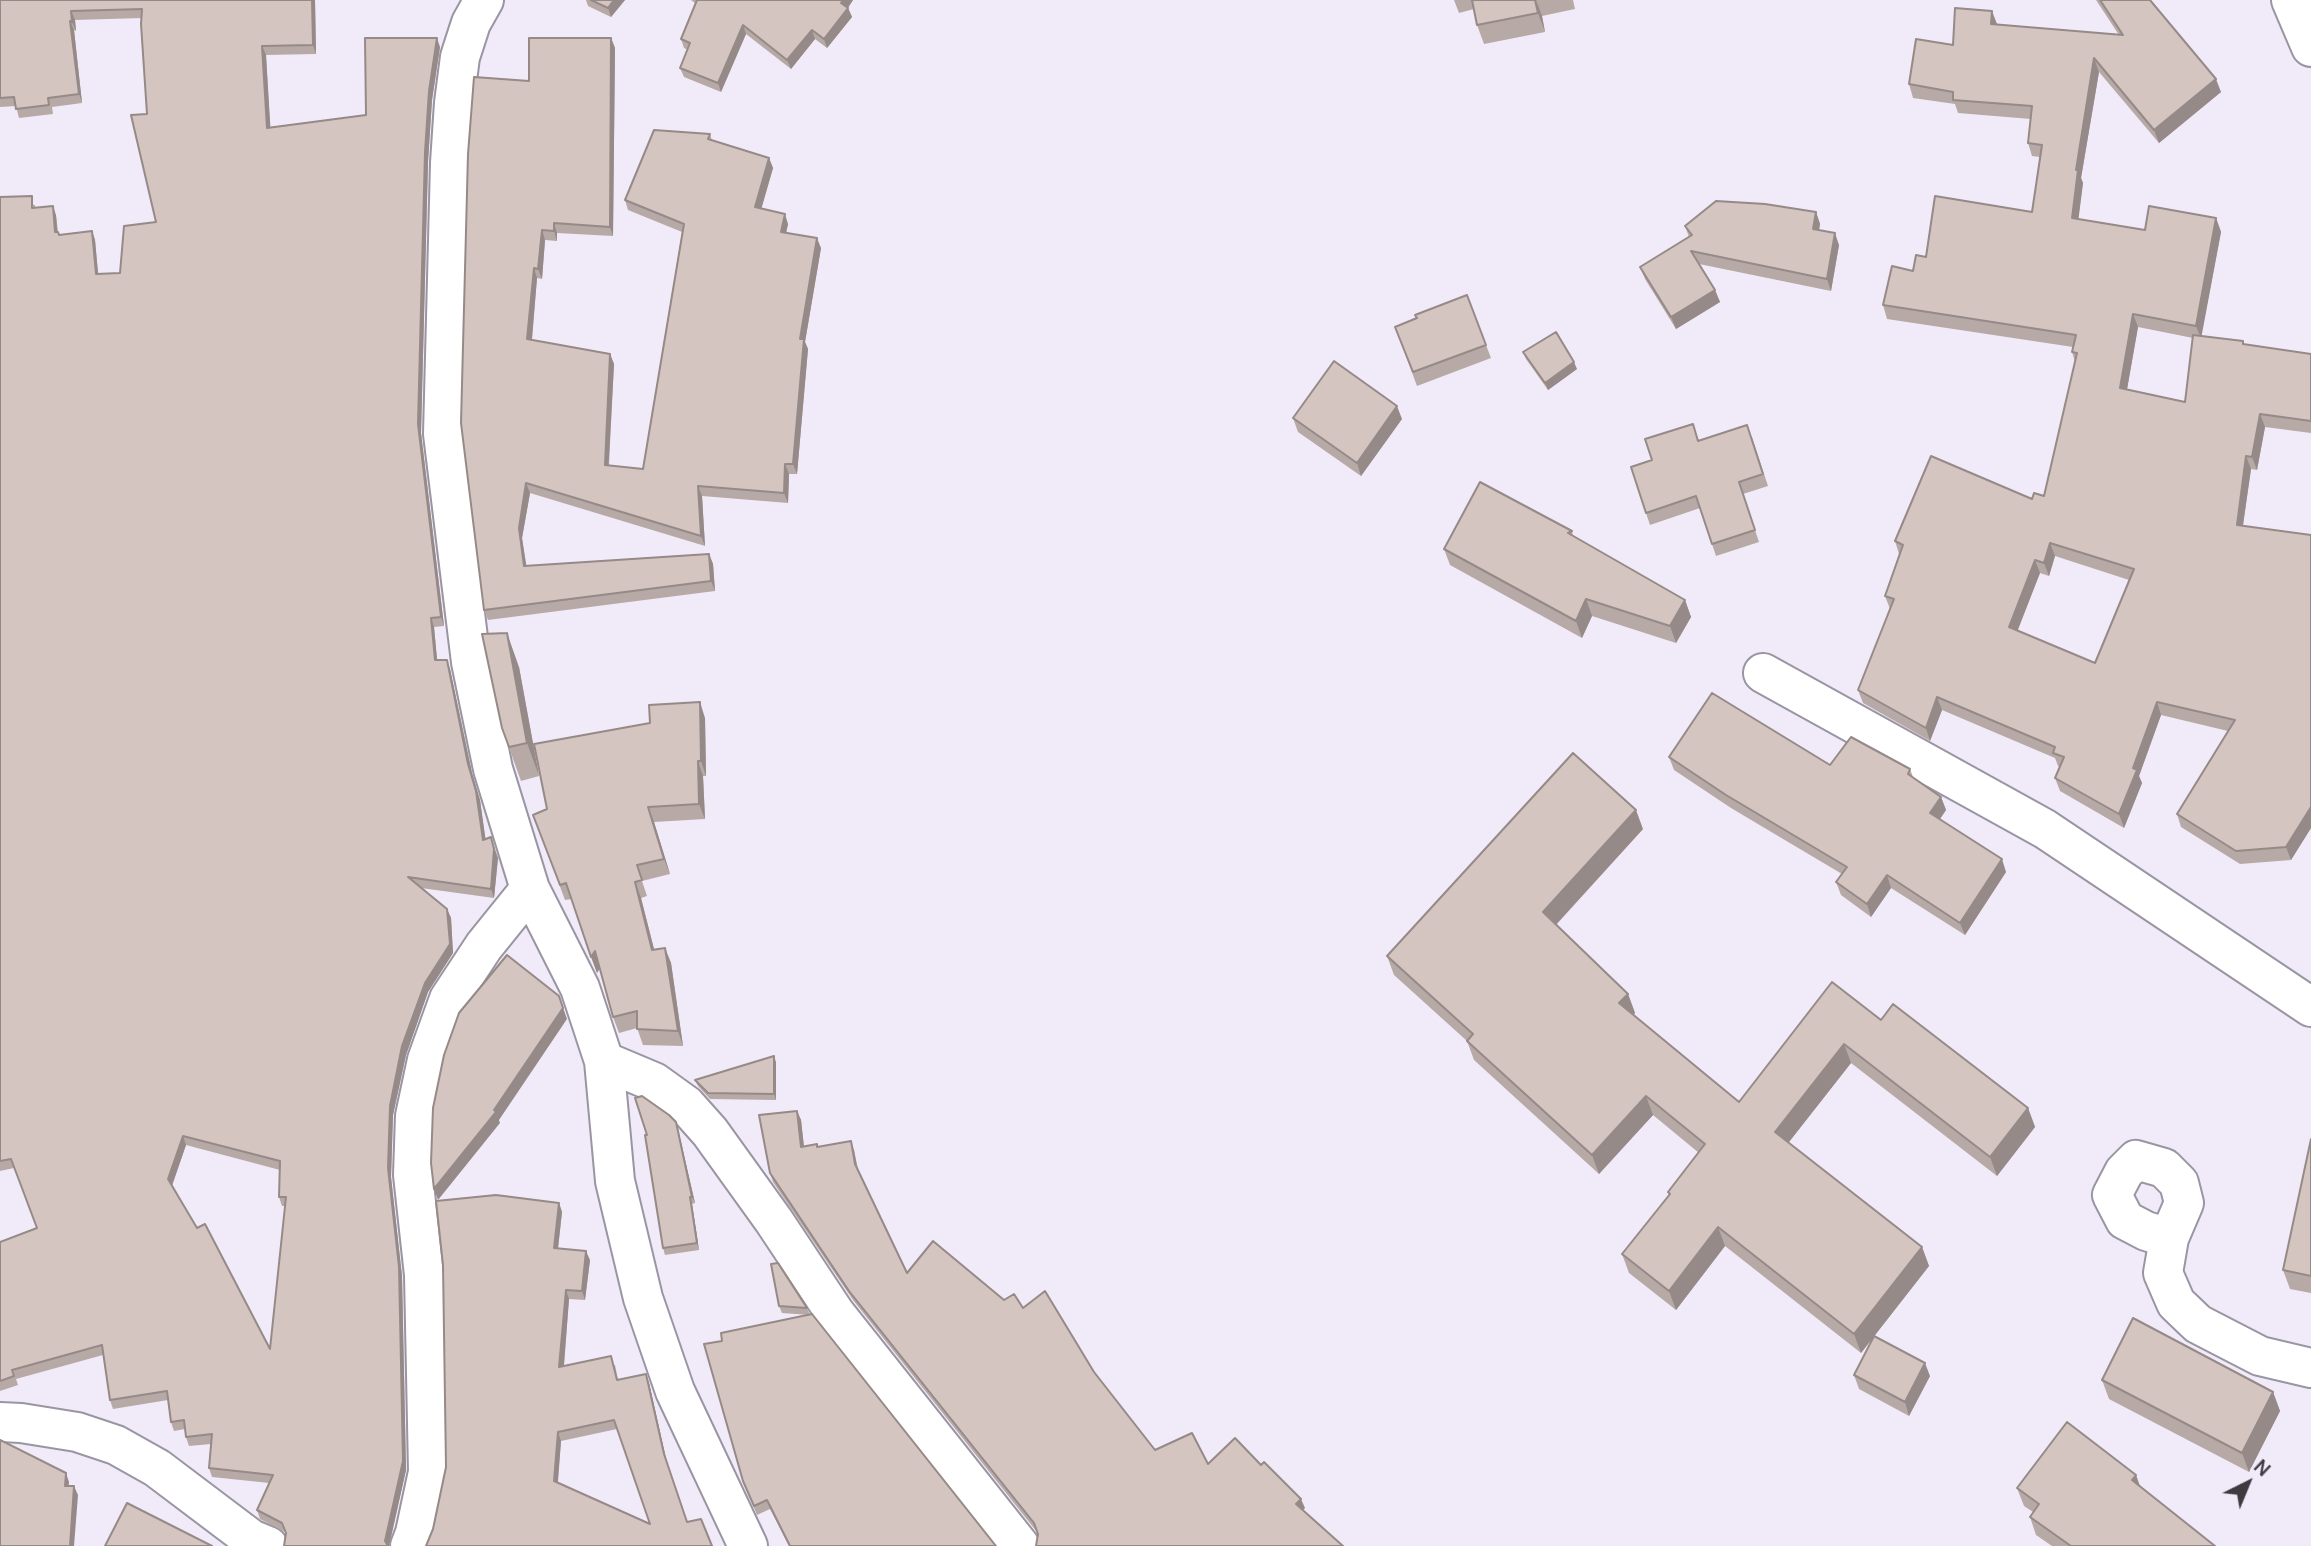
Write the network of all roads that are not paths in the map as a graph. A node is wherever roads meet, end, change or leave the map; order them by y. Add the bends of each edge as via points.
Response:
1 (484, 0) edge
2 (2291, 0) edge
3 (2311, 47) edge
4 (1763, 673) dead end
5 (530, 889) junction
6 (2311, 1007) edge
7 (604, 1061) junction
8 (2169, 1238) dead end
9 (2311, 1367) edge
10 (0, 1422) edge
11 (268, 1546) edge
12 (410, 1546) edge
13 (748, 1546) edge
14 (1020, 1546) edge

1 - 5 street via 460,57 454,103 443,434 471,662 493,769
2 - 3 street
4 - 6 street via 2045,829
5 - 7 street via 580,988
5 - 12 street via 449,999 427,1060 415,1116 412,1175 424,1275 428,1472
7 - 13 street via 615,1181 643,1298 675,1391
7 - 14 street via 654,1082 686,1105 710,1132 835,1313
8 - 9 street via 2163,1273 2176,1303 2198,1324 2260,1356
10 - 11 street via 77,1432 116,1445 157,1468 251,1539

